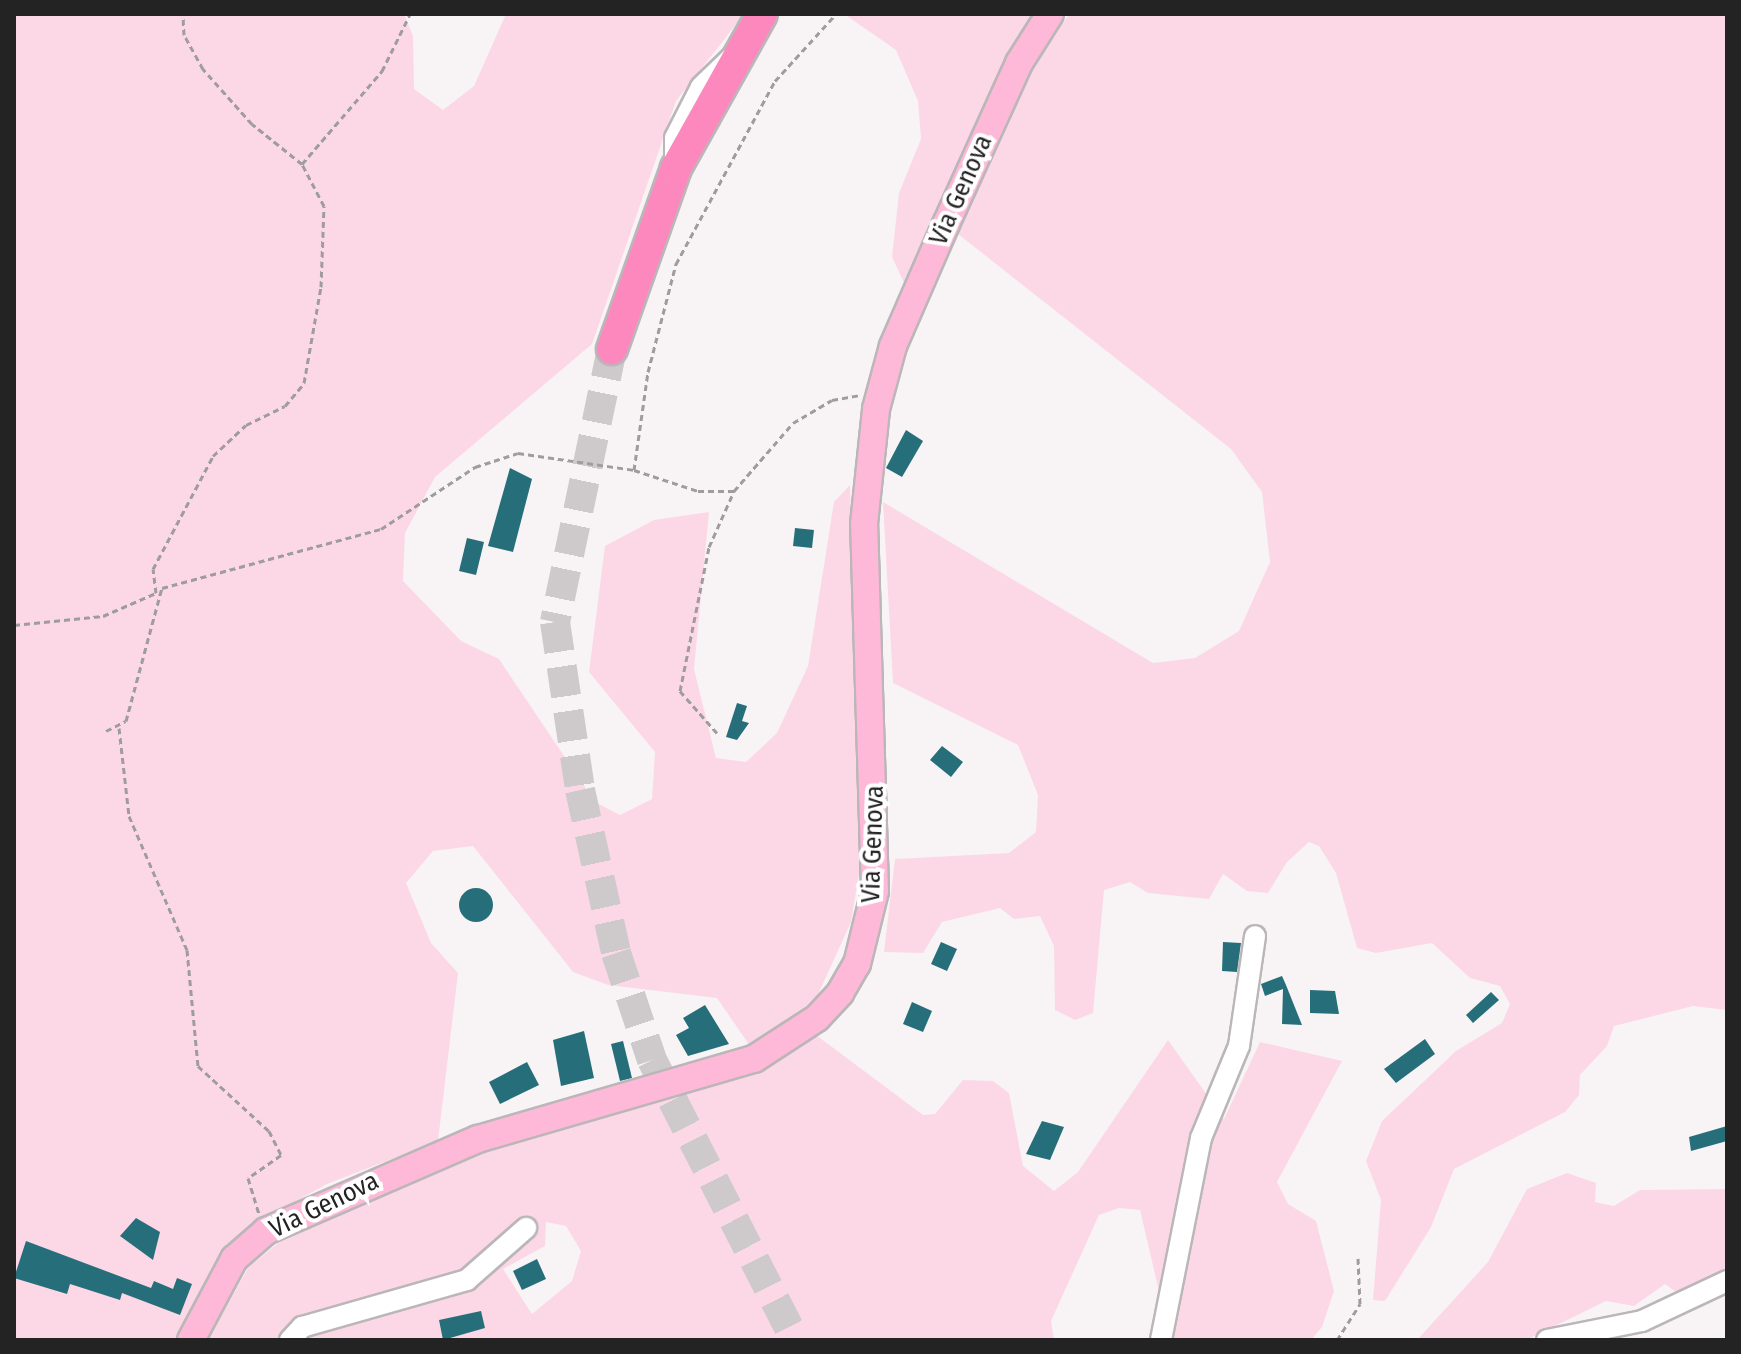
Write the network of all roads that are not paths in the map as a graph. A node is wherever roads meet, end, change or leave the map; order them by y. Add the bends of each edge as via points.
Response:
1 (762, 14) edge
2 (1050, 14) edge
3 (612, 349) tunnel mouth
4 (1255, 936) dead end
5 (526, 1228) dead end
6 (1727, 1281) edge
7 (191, 1340) edge
8 (290, 1340) edge
9 (1161, 1340) edge
10 (1547, 1340) edge

1 - 3 highway via 676,168
2 - 7 main road, Via Genova via 997,109 893,346 880,394 864,473 875,891 857,964 840,993 817,1018 754,1059 444,1151 266,1231 234,1259
4 - 9 street via 1239,1046 1201,1138
5 - 8 street via 467,1280 302,1327
6 - 10 street via 1642,1321

